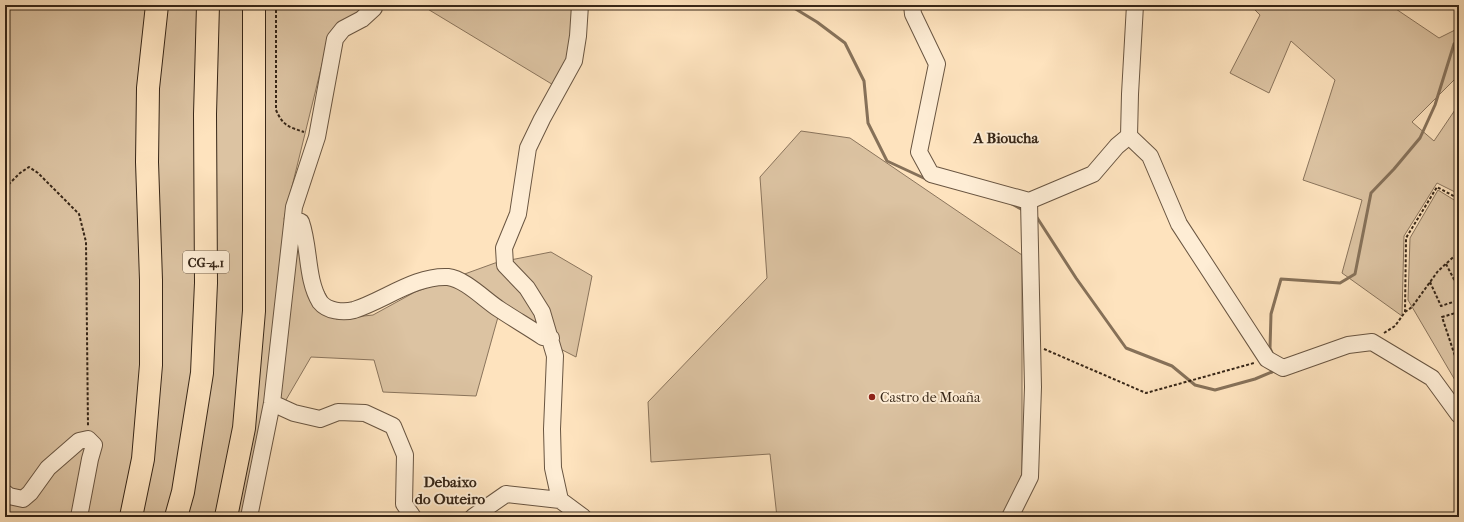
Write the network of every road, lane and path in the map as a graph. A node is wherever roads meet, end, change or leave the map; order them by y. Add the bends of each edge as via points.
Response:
1 (157, 5) edge
2 (208, 5) edge
3 (254, 5) edge
4 (276, 5) edge
5 (580, 5) edge
6 (912, 5) edge
7 (1135, 5) edge
8 (374, 8) dead end
9 (1129, 136) junction
10 (317, 137) junction
11 (5, 188) edge
12 (1459, 199) edge
13 (1029, 201) junction
14 (293, 219) junction
15 (1459, 252) edge
16 (1446, 264) junction
17 (1430, 282) junction
18 (1459, 289) edge
19 (1459, 300) edge
20 (1405, 312) junction
21 (1459, 312) edge
22 (550, 338) junction
23 (1372, 342) junction
24 (1032, 343) junction
25 (1267, 359) junction
26 (1459, 368) edge
27 (272, 403) junction
28 (1459, 415) edge
29 (88, 439) junction
30 (5, 493) edge
31 (560, 500) junction
32 (79, 517) edge
33 (131, 517) edge
34 (176, 517) edge
35 (226, 517) edge
36 (249, 517) edge
37 (413, 517) edge
38 (473, 517) edge
39 (583, 517) edge
40 (1010, 517) edge

1 - 33 highway via 148,88 151,365 143,459
2 - 34 highway, CG-4.1 via 204,114 206,283 202,373 183,492
3 - 35 highway via 254,311 244,428
4 - 10 path via 276,110 286,126
5 - 22 street via 574,61 528,148 518,214 504,248 505,265 527,288 542,312
6 - 13 street via 913,14 937,64 919,152 930,174
7 - 9 street
8 - 10 street via 362,19 343,29 335,39
9 - 13 street via 1093,174
9 - 25 street via 1150,156 1179,224
10 - 14 street via 294,207
11 - 29 path via 29,167 79,214 86,242
12 - 20 path via 1437,187 1406,238
13 - 24 street
14 - 22 street via 301,222 306,236 312,284 321,303 336,312 353,310 415,283 447,277 460,280 498,308
14 - 27 street
15 - 16 path
16 - 17 path
16 - 18 path
17 - 19 path via 1441,306
17 - 20 path via 1412,307
20 - 23 path via 1395,326
21 - 26 path via 1442,317
22 - 31 street via 555,356 553,468
23 - 25 street via 1348,345 1283,368
23 - 28 street via 1432,378
24 - 25 path via 1146,393
24 - 40 street via 1030,477
27 - 36 street
27 - 37 street via 294,413 320,419 338,412 365,413 393,426 405,455 404,504
29 - 30 street via 79,441 48,468 23,499
29 - 32 street via 94,445
31 - 38 street via 506,494
31 - 39 street

